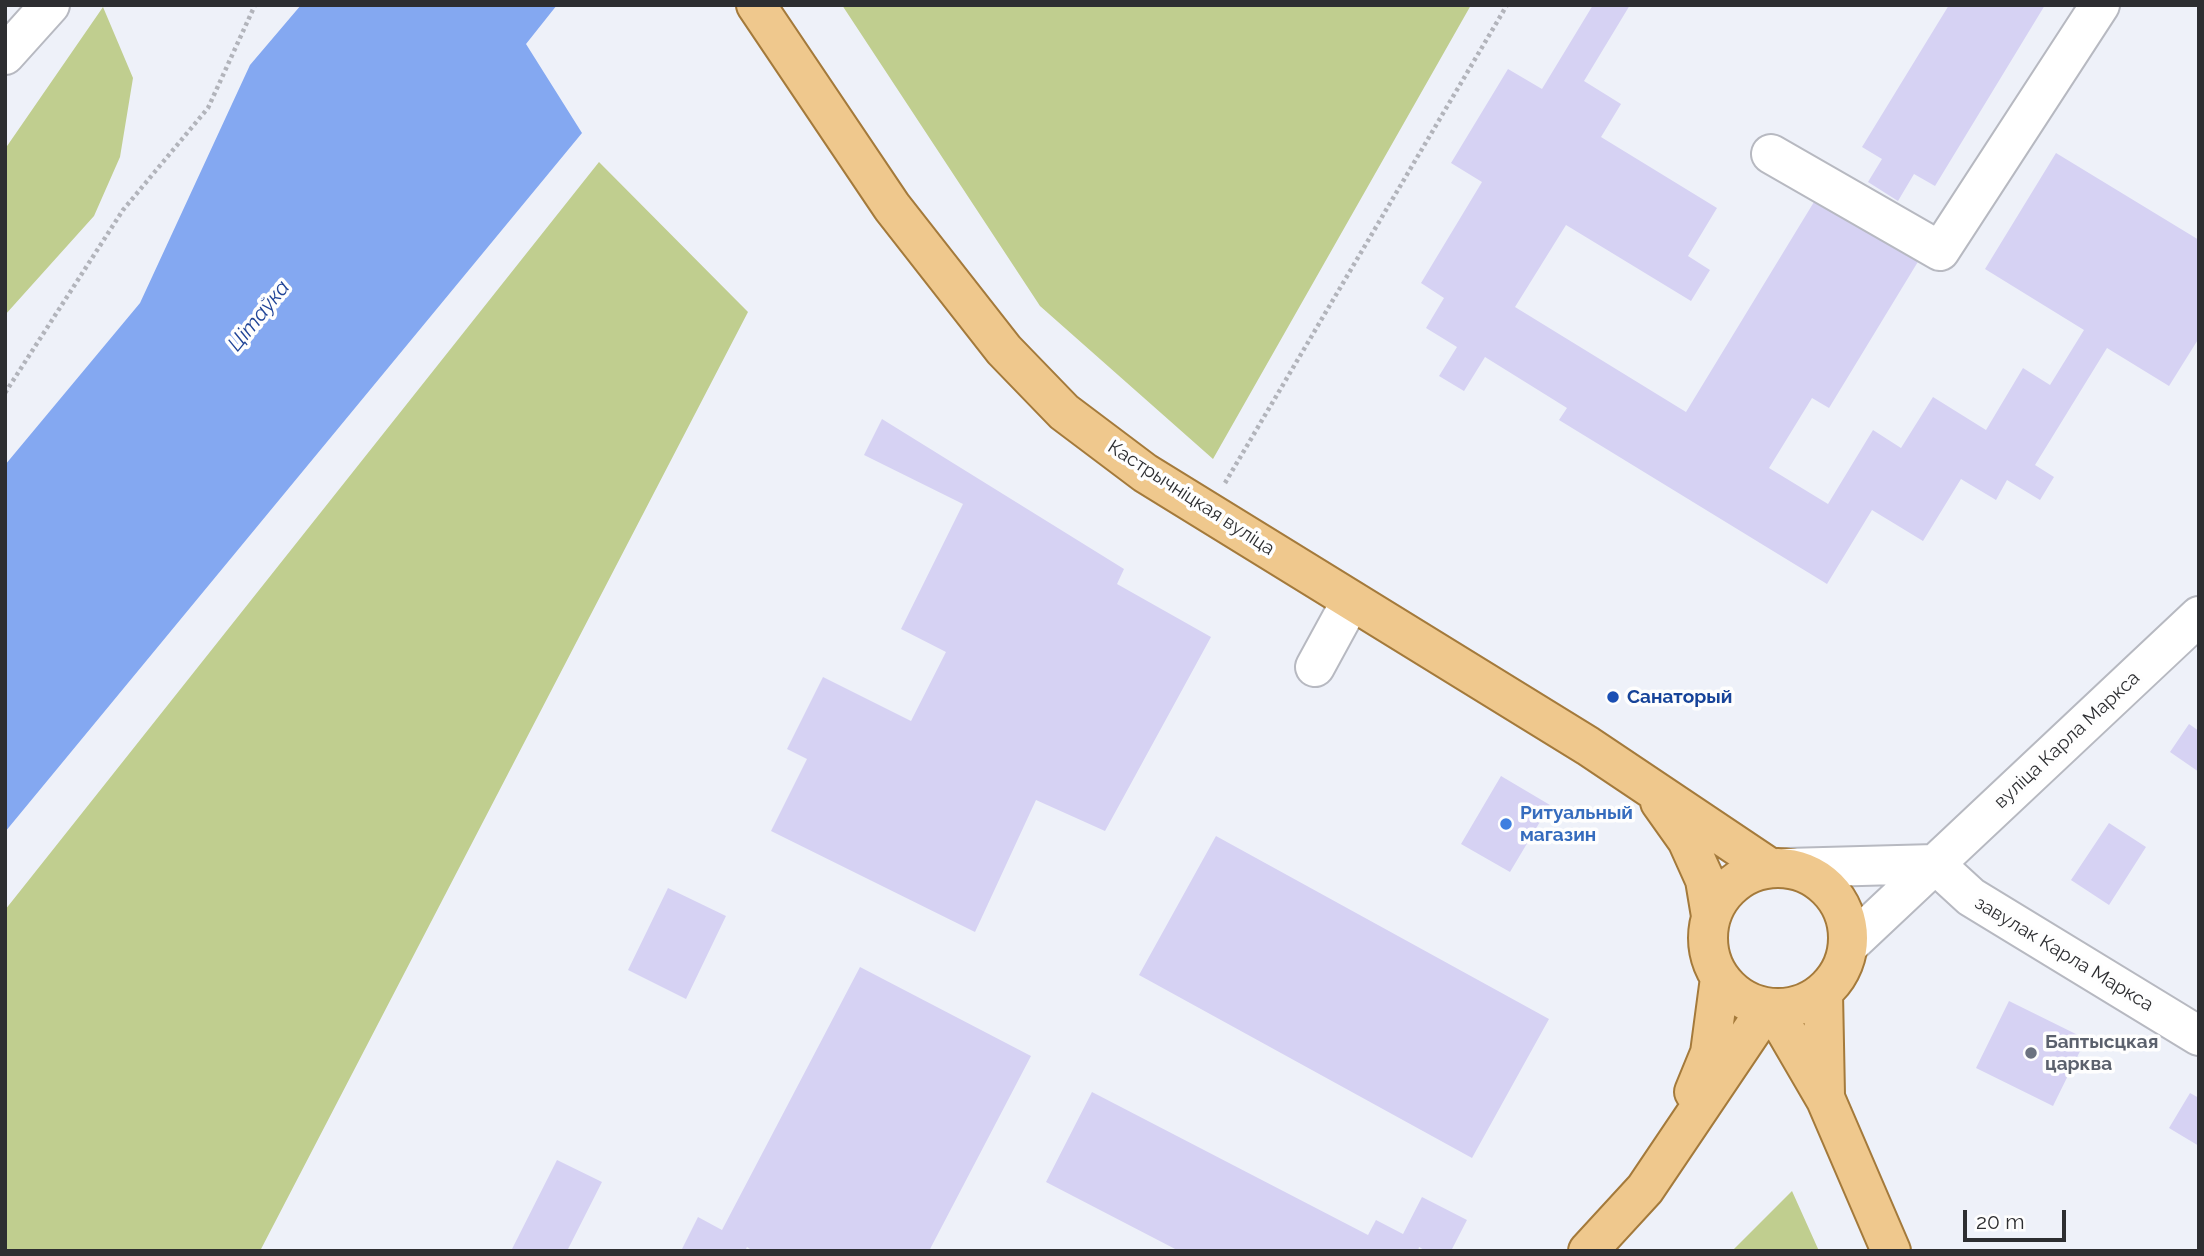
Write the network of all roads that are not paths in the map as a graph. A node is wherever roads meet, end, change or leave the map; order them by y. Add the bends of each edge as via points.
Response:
1 (50, 5) edge
2 (756, 5) edge
3 (2100, 5) edge
4 (5, 55) edge
5 (1771, 154) dead end
6 (1351, 601) junction
7 (2199, 616) edge
8 (1315, 667) dead end
9 (1647, 784) junction
10 (1935, 864) junction
11 (1779, 868) junction
12 (1711, 916) junction
13 (1849, 944) junction
14 (1720, 978) junction
15 (1823, 993) junction
16 (1770, 1008) junction
17 (2199, 1036) edge
18 (1826, 1100) junction
19 (1669, 1156) junction
20 (1588, 1251) edge
21 (1891, 1251) edge

1 - 4 street
2 - 6 main road, Кастрычніцкая вуліца via 892,207 1004,350 1064,412 1145,473
3 - 5 street via 1940,251
6 - 8 street
6 - 9 main road, Кастрычніцкая вуліца
7 - 10 street, вуліца Карла Маркса
9 - 11 main road, Кастрычніцкая вуліца
9 - 12 main road, Кастрычніцкая вуліца via 1687,840 1705,880
10 - 11 street
10 - 13 street, вуліца Карла Маркса
10 - 17 street, завулак Карла Маркса via 1970,897
11 - 12 main road via 1733,884
11 - 13 main road via 1804,873 1833,894 1842,909
12 - 14 main road via 1708,948
13 - 15 main road via 1844,963
14 - 16 main road via 1740,998
14 - 19 main road via 1710,1053
15 - 16 main road via 1791,1008
15 - 18 main road
16 - 18 main road
16 - 19 main road
18 - 21 main road
19 - 20 main road

